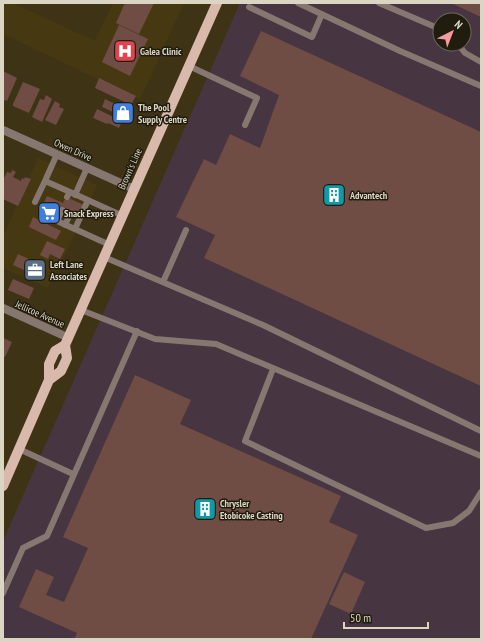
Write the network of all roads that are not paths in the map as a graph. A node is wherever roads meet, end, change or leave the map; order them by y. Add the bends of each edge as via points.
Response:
1 (217, 3) edge
2 (298, 3) edge
3 (379, 3) edge
4 (249, 7) dead end
5 (322, 14) junction
6 (432, 26) edge
7 (464, 52) edge
8 (481, 62) edge
9 (189, 66) junction
10 (481, 86) edge
11 (245, 125) dead end
12 (3, 130) edge
13 (57, 154) junction
14 (87, 168) junction
15 (45, 181) junction
16 (134, 189) junction
17 (73, 196) junction
18 (88, 200) junction
19 (35, 202) dead end
20 (62, 210) dead end
21 (70, 214) dead end
22 (122, 216) junction
23 (65, 225) junction
24 (74, 229) junction
25 (186, 230) dead end
26 (110, 245) junction
27 (104, 257) junction
28 (163, 282) junction
29 (3, 308) edge
30 (81, 310) junction
31 (137, 332) junction
32 (67, 341) junction
33 (273, 369) junction
34 (49, 380) junction
35 (481, 431) edge
36 (19, 449) junction
37 (481, 456) edge
38 (6, 471) edge
39 (73, 474) junction
40 (3, 486) edge
41 (481, 492) edge
42 (3, 593) edge

1 - 9 main road, Brown's Line
2 - 5 lane
3 - 6 lane
4 - 5 lane via 312,37
5 - 10 lane
7 - 8 lane
9 - 11 lane via 257,98
9 - 16 main road, Brown's Line
12 - 13 street, Owen Drive
13 - 14 street, Owen Drive
13 - 15 lane
14 - 16 street, Owen Drive
14 - 17 lane
15 - 17 lane
15 - 19 lane
16 - 22 main road, Brown's Line
17 - 18 lane
18 - 22 lane
18 - 24 lane
20 - 23 lane via 57,221
21 - 23 lane
22 - 26 main road, Brown's Line
23 - 24 lane
24 - 26 lane
25 - 28 lane
26 - 27 main road, Brown's Line
27 - 28 lane
27 - 30 main road, Brown's Line
28 - 35 lane via 263,325
29 - 32 street, Jellicoe Avenue
30 - 31 lane
30 - 32 main road, Brown's Line
31 - 33 lane via 155,339 216,344
31 - 39 lane
32 - 34 main road, Brown's Line via 54,351 49,364
32 - 34 main road, Brown's Line via 67,358 62,371
33 - 37 lane
33 - 41 lane via 244,441 426,528 453,523 469,511
34 - 36 main road, Brown's Line
36 - 38 main road, Brown's Line
36 - 39 lane
38 - 40 main road, Brown's Line
39 - 42 lane via 47,536 23,548

